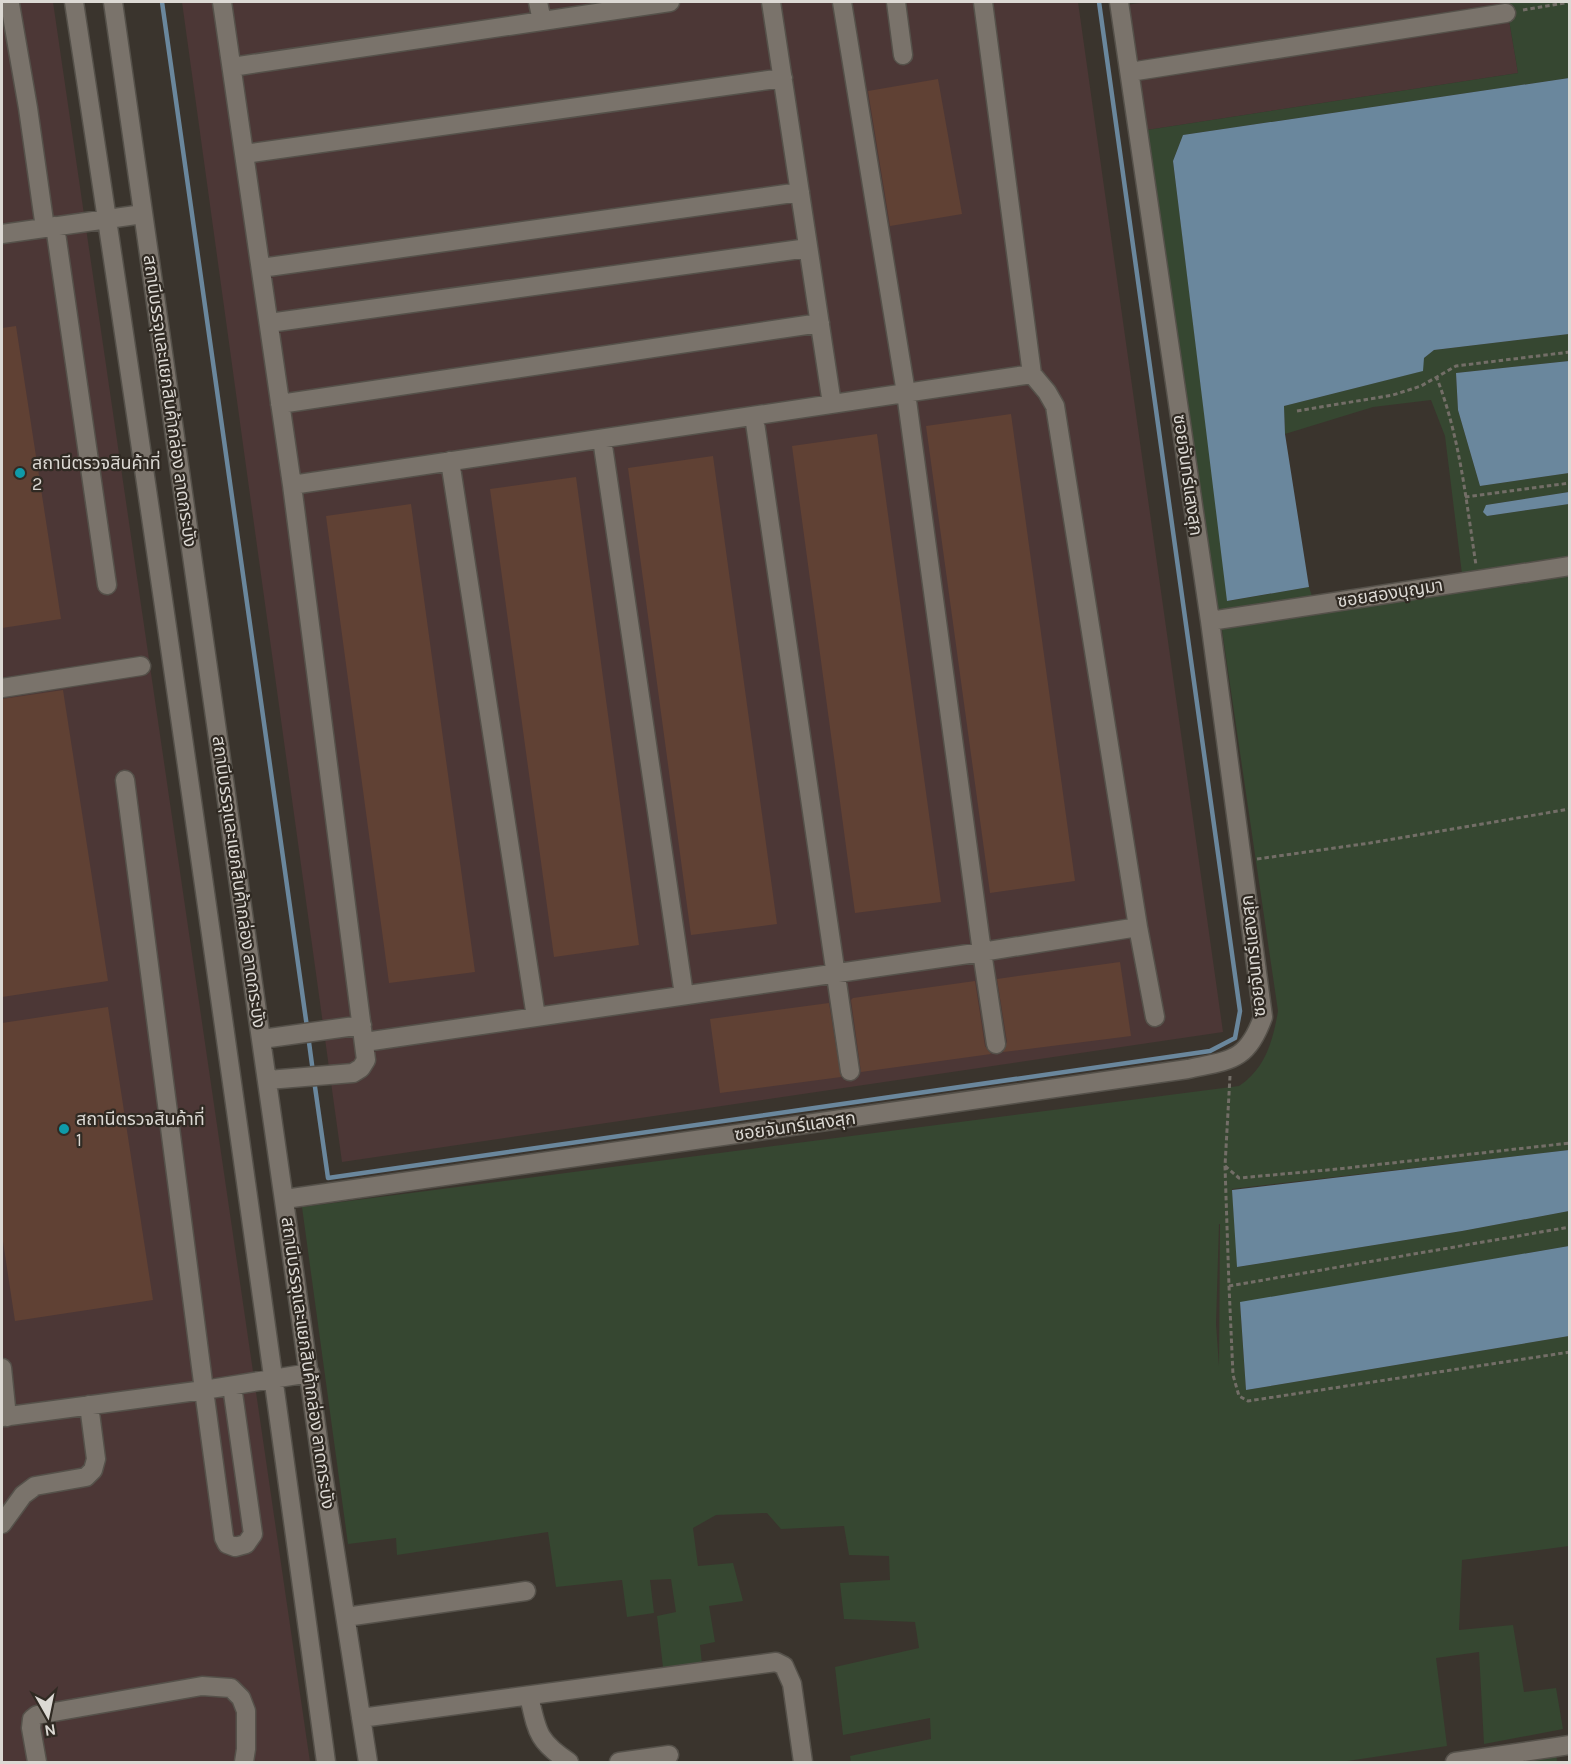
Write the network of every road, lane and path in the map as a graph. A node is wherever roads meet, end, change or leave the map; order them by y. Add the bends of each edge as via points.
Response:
1 (74, 2) edge
2 (113, 2) edge
3 (222, 2) edge
4 (538, 2) edge
5 (670, 2) edge
6 (771, 2) edge
7 (842, 2) edge
8 (896, 2) edge
9 (983, 2) edge
10 (1119, 2) edge
11 (1569, 2) edge
12 (10, 4) dead end
13 (1506, 13) joint
14 (542, 21) junction
15 (903, 55) dead end
16 (232, 67) junction
17 (1130, 72) junction
18 (783, 78) junction
19 (244, 154) junction
20 (800, 192) junction
21 (143, 214) junction
22 (108, 219) junction
23 (50, 227) junction
24 (2, 234) edge
25 (808, 248) junction
26 (261, 268) junction
27 (269, 323) junction
28 (820, 323) junction
29 (1569, 352) edge
30 (1032, 374) junction
31 (1436, 376) junction
32 (906, 393) junction
33 (280, 404) junction
34 (832, 404) junction
35 (1297, 411) dead end
36 (754, 416) junction
37 (602, 438) junction
38 (450, 461) junction
39 (1569, 483) edge
40 (292, 485) junction
41 (1465, 497) junction
42 (1569, 566) edge
43 (1478, 580) junction
44 (107, 585) dead end
45 (1209, 621) junction
46 (141, 666) dead end
47 (2, 688) edge
48 (125, 780) dead end
49 (1569, 809) edge
50 (1243, 861) junction
51 (1138, 927) junction
52 (982, 952) junction
53 (836, 973) junction
54 (684, 995) junction
55 (536, 1017) junction
56 (1155, 1017) dead end
57 (364, 1034) junction
58 (262, 1039) junction
59 (996, 1044) dead end
60 (1232, 1060) junction
61 (850, 1071) dead end
62 (268, 1080) junction
63 (1569, 1143) edge
64 (1225, 1166) junction
65 (285, 1199) junction
66 (1569, 1227) edge
67 (1229, 1286) junction
68 (1569, 1352) edge
69 (2, 1368) edge
70 (310, 1373) junction
71 (274, 1379) junction
72 (232, 1386) junction
73 (204, 1390) junction
74 (89, 1405) junction
75 (4, 1417) edge
76 (2, 1524) edge
77 (526, 1592) dead end
78 (346, 1617) junction
79 (529, 1695) junction
80 (361, 1718) junction
81 (1569, 1745) edge
82 (669, 1755) dead end
83 (37, 1762) edge
84 (244, 1762) edge
85 (326, 1762) edge
86 (368, 1762) edge
87 (569, 1762) edge
88 (619, 1762) edge
89 (803, 1762) edge
90 (1455, 1762) edge

1 - 22 street, สถานีบรรจุและแยกสินค้ากล่อง ลาดกระบัง
2 - 21 street, สถานีบรรจุและแยกสินค้ากล่อง ลาดกระบัง
3 - 16 street
4 - 14 street
5 - 14 street
6 - 18 street
7 - 32 street
8 - 15 street
9 - 30 street
10 - 17 street, ซอยจันทร์แสงสุก
11 - 13 path
12 - 23 street
13 - 17 street
14 - 16 street
16 - 19 street
17 - 45 street, ซอยจันทร์แสงสุก
18 - 19 street
18 - 20 street
19 - 26 street
20 - 25 street
20 - 26 street
21 - 22 street
21 - 58 street, สถานีบรรจุและแยกสินค้ากล่อง ลาดกระบัง
22 - 23 street
22 - 71 street, สถานีบรรจุและแยกสินค้ากล่อง ลาดกระบัง
23 - 24 street
23 - 44 street
25 - 27 street
25 - 28 street
26 - 27 street
27 - 33 street
28 - 33 street
28 - 34 street
29 - 31 path via 1456,366
30 - 32 street
30 - 51 street via 1055,406
31 - 35 path via 1421,386 1393,395
31 - 41 path via 1457,443
32 - 34 street
32 - 52 street
33 - 40 street
34 - 36 street
36 - 37 street
36 - 53 street
37 - 38 street
37 - 54 street
38 - 40 street
38 - 55 street
39 - 41 path
40 - 57 street
41 - 43 path
42 - 43 street, ซอยสองบุญมา
43 - 45 street, ซอยสองบุญมา
45 - 50 street, ซอยจันทร์แสงสุก
46 - 47 street
48 - 73 street
49 - 50 path
50 - 60 street, ซอยจันทร์แสงสุก via 1263,1017 1257,1036
51 - 52 street
51 - 56 street
52 - 53 street
52 - 59 street
53 - 54 street
53 - 61 street
54 - 55 street
55 - 57 street
57 - 58 street
57 - 62 street via 366,1060 353,1073
58 - 62 street, สถานีบรรจุและแยกสินค้ากล่อง ลาดกระบัง
60 - 64 path
60 - 65 street, ซอยจันทร์แสงสุก
62 - 65 street, สถานีบรรจุและแยกสินค้ากล่อง ลาดกระบัง
63 - 64 path via 1239,1178
64 - 67 path
65 - 70 street, สถานีบรรจุและแยกสินค้ากล่อง ลาดกระบัง
66 - 67 path
67 - 68 path via 1233,1375 1239,1396 1248,1401
69 - 75 street
70 - 71 street
70 - 78 street, สถานีบรรจุและแยกสินค้ากล่อง ลาดกระบัง
71 - 72 street
71 - 85 street, สถานีบรรจุและแยกสินค้ากล่อง ลาดกระบัง
72 - 73 street
72 - 73 street via 253,1534 246,1544 236,1546 227,1544 224,1538
73 - 74 street
74 - 75 street
74 - 76 street via 96,1459 93,1470 86,1476 34,1486
77 - 78 street
78 - 80 street, สถานีบรรจุและแยกสินค้ากล่อง ลาดกระบัง
79 - 80 street
79 - 87 street via 536,1730 543,1742
79 - 89 street via 776,1662 784,1666 792,1684
80 - 86 street, สถานีบรรจุและแยกสินค้ากล่อง ลาดกระบัง
81 - 90 street
82 - 88 street
83 - 84 street via 31,1728 37,1715 202,1686 231,1688 242,1698 246,1711

